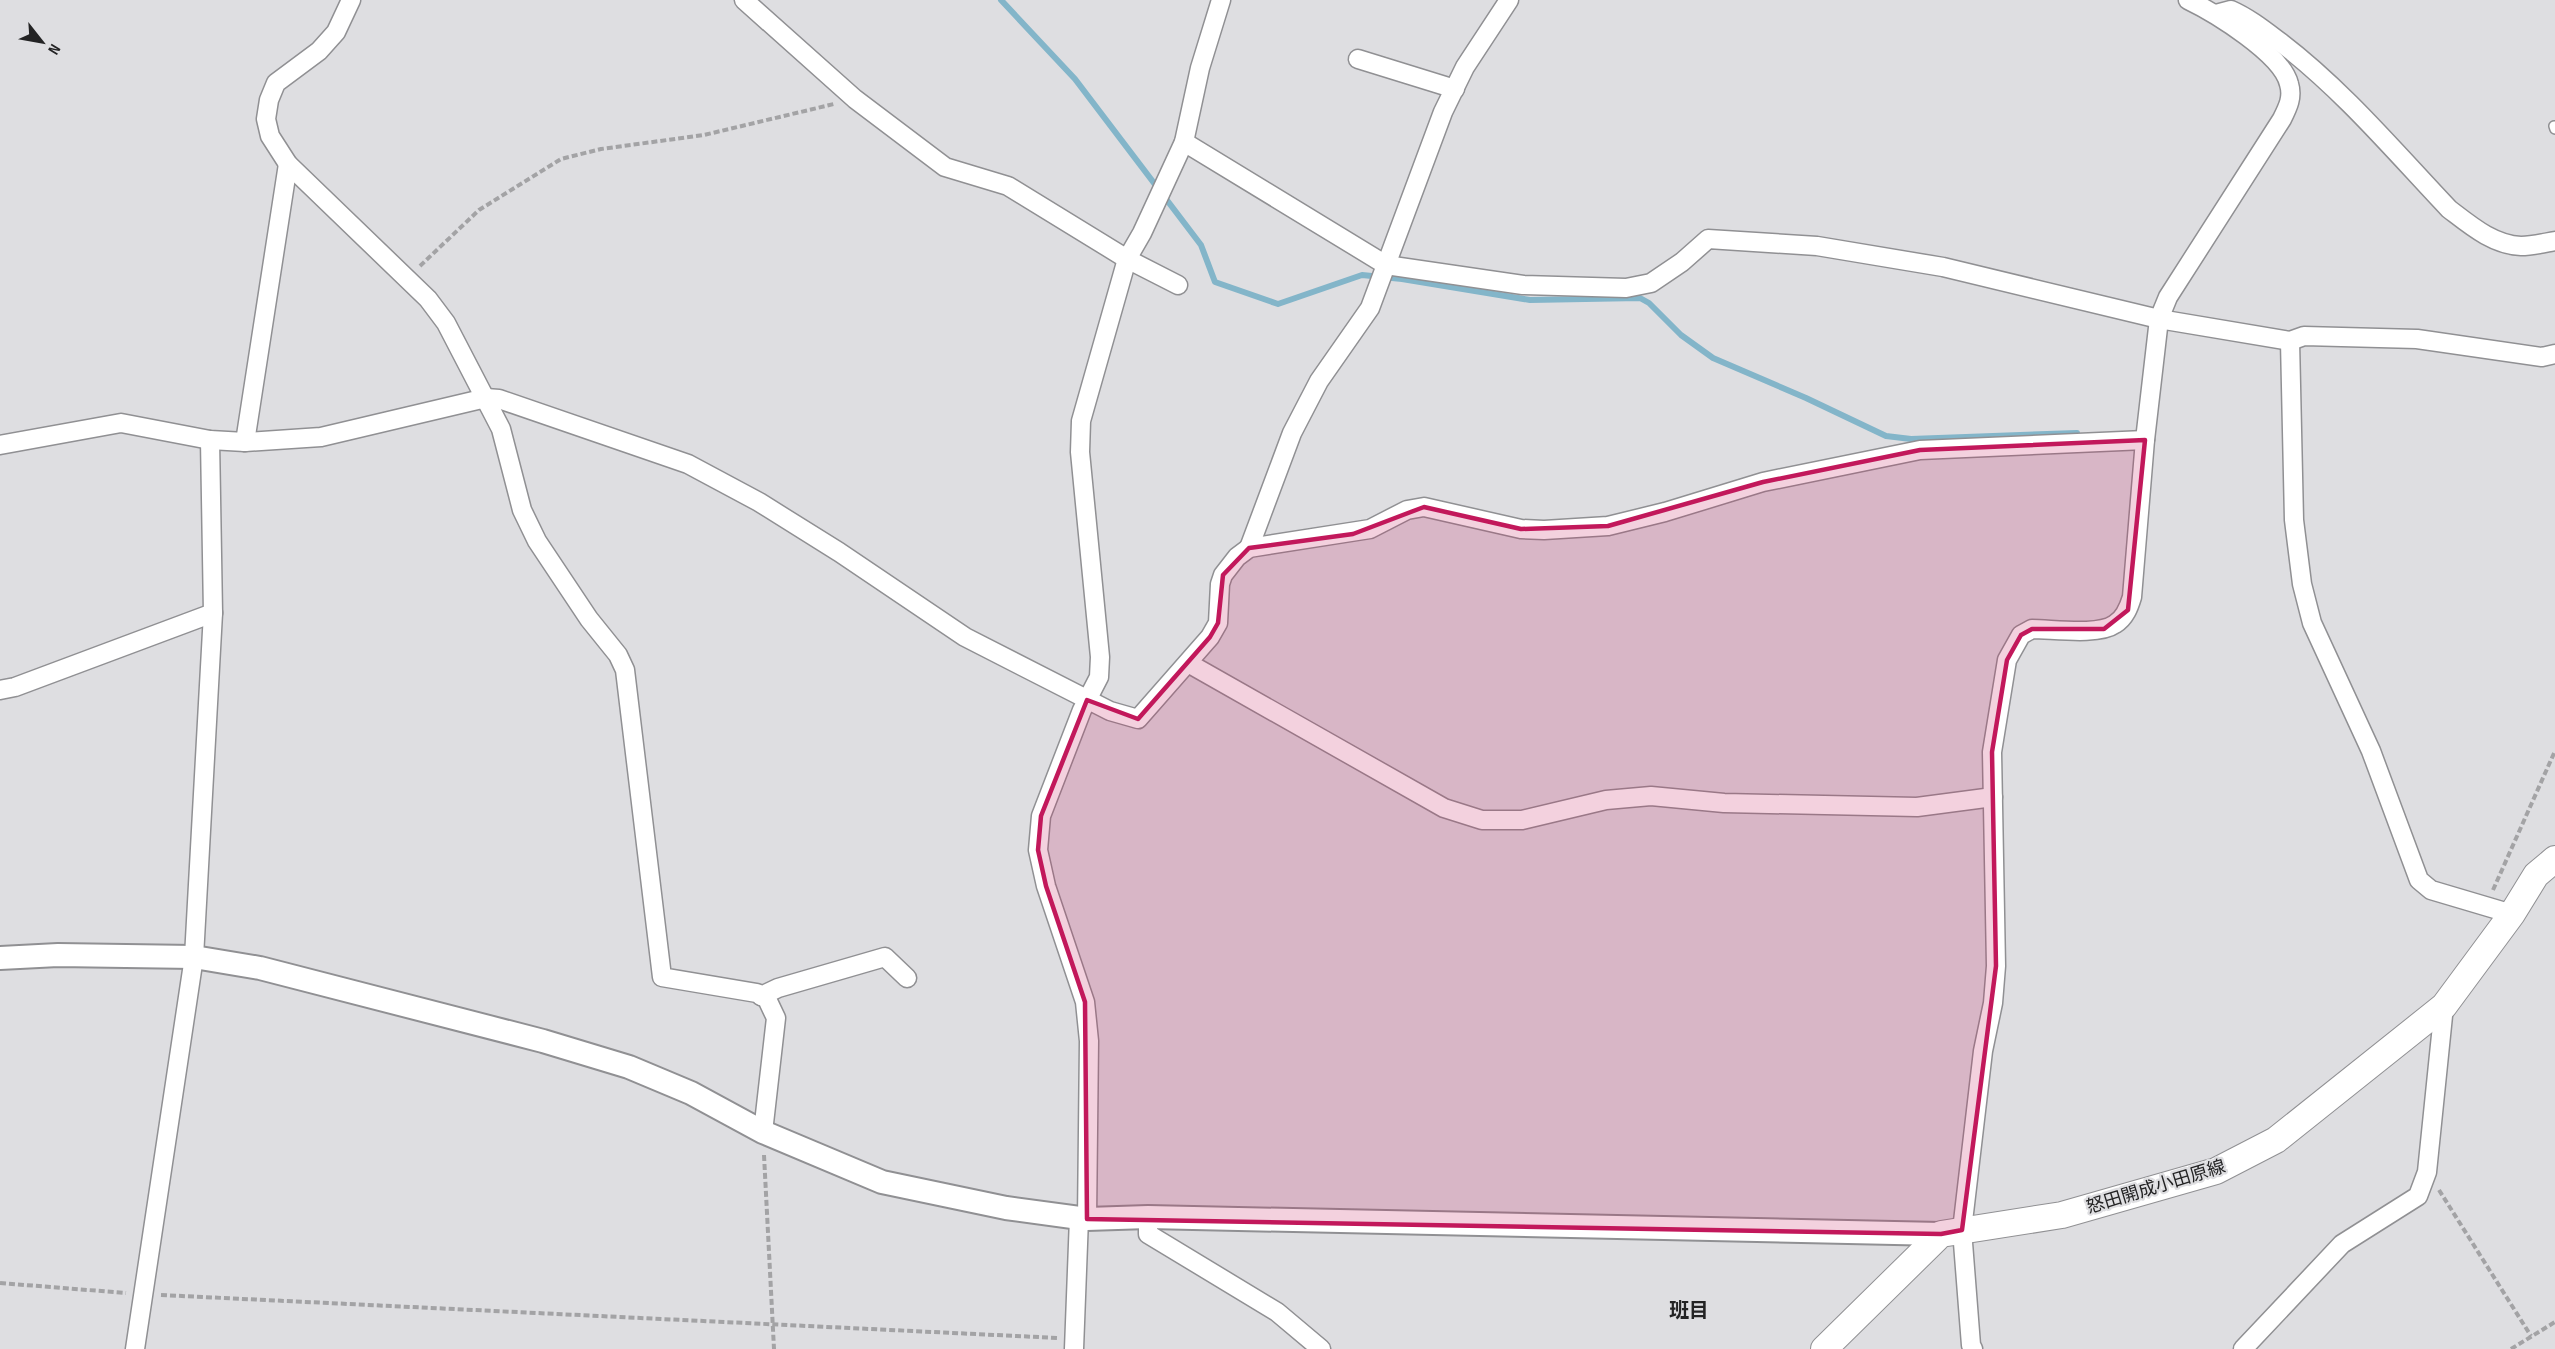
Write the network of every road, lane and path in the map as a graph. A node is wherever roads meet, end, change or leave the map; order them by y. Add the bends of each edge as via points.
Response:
1 (351, 0) edge
2 (744, 0) edge
3 (1221, 0) edge
4 (1509, 0) edge
5 (2188, 0) edge
6 (2216, 14) junction
7 (1358, 59) dead end
8 (1455, 89) junction
9 (855, 99) junction
10 (1184, 142) junction
11 (288, 164) junction
12 (2555, 241) edge
13 (1127, 260) junction
14 (1386, 265) junction
15 (407, 280) junction
16 (1178, 285) dead end
17 (2159, 319) junction
18 (2290, 341) junction
19 (2555, 354) edge
20 (486, 398) junction
21 (210, 440) junction
22 (2145, 440) junction
23 (244, 442) junction
24 (0, 446) edge
25 (1249, 548) junction
26 (213, 614) junction
27 (1188, 663) junction
28 (0, 690) edge
29 (1087, 700) junction
30 (2555, 751) edge
31 (1993, 797) junction
32 (2555, 860) edge
33 (2486, 906) junction
34 (2512, 914) junction
35 (194, 957) junction
36 (0, 958) edge
37 (907, 978) dead end
38 (761, 996) junction
39 (2444, 1006) junction
40 (763, 1132) junction
41 (2427, 1172) junction
42 (1148, 1217) junction
43 (1083, 1218) junction
44 (1951, 1232) junction
45 (0, 1283) edge
46 (143, 1294) junction
47 (2555, 1322) edge
48 (772, 1325) junction
49 (2531, 1336) junction
50 (1074, 1344) edge
51 (135, 1349) edge
52 (774, 1349) edge
53 (1321, 1349) edge
54 (1824, 1349) edge
55 (1973, 1349) edge
56 (2243, 1349) edge
57 (2511, 1349) edge

1 - 11 street via 336,32 319,51 276,83 269,100 266,119 270,136
2 - 9 street
3 - 10 street via 1200,68
4 - 8 street
5 - 6 street
6 - 12 street via 2231,10 2246,16 2305,61 2469,225 2504,243 2522,246
6 - 17 street via 2280,64 2289,84 2290,103 2168,297
7 - 8 street
8 - 14 street
9 - 13 street via 945,167 1008,186
9 - 15 path via 704,135 601,149 561,159 479,210
10 - 13 street
10 - 14 street
11 - 15 street
11 - 23 street
13 - 16 street
13 - 29 street via 1081,421 1080,452 1100,657 1099,676
14 - 17 street via 1523,285 1626,288 1651,283 1708,239 1817,246 1942,267
14 - 25 street via 1370,308 1318,381 1292,433
15 - 20 street via 446,323
17 - 18 street
17 - 22 street
18 - 19 street via 2304,336 2417,339 2542,357
18 - 33 street via 2294,520 2302,584 2312,623 2371,751 2420,880 2431,890
20 - 23 street via 321,437
20 - 29 street via 688,464 829,545 965,637
20 - 38 street via 501,429 522,510 537,541 625,670 662,977
21 - 23 street
21 - 24 street via 121,423
21 - 26 street
22 - 25 street via 1920,450 1763,482 1608,526 1521,529 1424,507 1407,510 1370,529
22 - 31 street via 2128,610 2117,624 2104,630 2032,629 2017,640 2001,684 1992,752
25 - 27 street via 1223,575 1218,623
26 - 28 street
26 - 35 street
27 - 29 street via 1138,719
27 - 31 street via 1444,808 1482,820 1522,820 1606,800 1652,796 1724,803 1906,807
29 - 43 street via 1041,816 1038,850 1085,1002 1089,1041
30 - 33 path
31 - 44 street via 1993,1003
32 - 34 main road, 怒田開成小田原線 via 2536,875
33 - 34 street
34 - 39 main road, 怒田開成小田原線
35 - 36 street
35 - 40 street via 260,968 618,1064 691,1093
35 - 46 street
37 - 38 street via 885,957
38 - 40 street via 767,999 776,1018
39 - 41 street
39 - 44 main road, 怒田開成小田原線 via 2276,1140 2216,1171 2062,1215
40 - 43 street via 882,1182 1005,1208
40 - 48 path
41 - 49 path
41 - 56 street via 2418,1196 2342,1244
42 - 43 street
42 - 44 street
42 - 53 street via 1149,1234 1277,1312
43 - 50 street
44 - 54 main road
44 - 55 street
45 - 46 path
46 - 48 path
46 - 51 street
47 - 49 path
48 - 50 path
48 - 52 path
49 - 57 path

